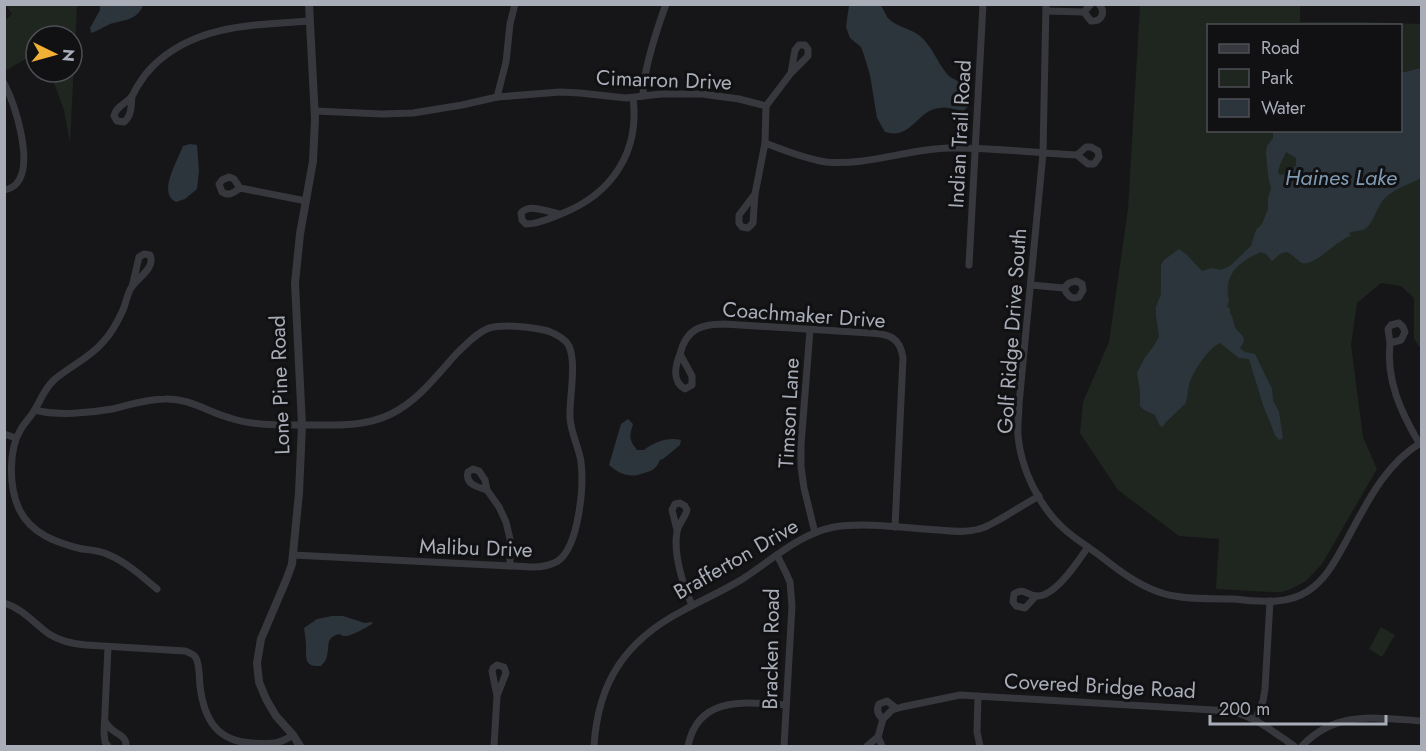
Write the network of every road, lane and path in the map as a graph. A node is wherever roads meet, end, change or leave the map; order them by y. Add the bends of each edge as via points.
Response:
1 (309, 4) edge
2 (515, 4) edge
3 (666, 4) edge
4 (983, 4) edge
5 (1091, 4) edge
6 (1098, 4) edge
7 (1046, 8) edge
8 (1084, 12) junction
9 (310, 21) junction
10 (790, 72) dead end
11 (4, 83) edge
12 (132, 96) dead end
13 (643, 96) junction
14 (497, 98) junction
15 (633, 98) junction
16 (766, 106) junction
17 (315, 111) junction
18 (765, 143) junction
19 (976, 149) junction
20 (1043, 153) junction
21 (1077, 155) dead end
22 (240, 188) dead end
23 (4, 190) edge
24 (755, 194) dead end
25 (306, 201) junction
26 (560, 214) junction
27 (969, 265) dead end
28 (1031, 285) junction
29 (132, 288) dead end
30 (1064, 288) dead end
31 (810, 330) junction
32 (1390, 344) dead end
33 (681, 354) dead end
34 (35, 410) junction
35 (302, 425) junction
36 (4, 434) edge
37 (16, 438) junction
38 (1420, 442) edge
39 (487, 490) dead end
40 (1039, 496) junction
41 (895, 527) junction
42 (677, 530) dead end
43 (815, 533) junction
44 (1088, 547) junction
45 (293, 555) junction
46 (777, 555) junction
47 (510, 566) junction
48 (157, 590) dead end
49 (1036, 596) dead end
50 (1270, 602) junction
51 (4, 603) edge
52 (692, 605) junction
53 (108, 646) junction
54 (497, 696) dead end
55 (978, 696) junction
56 (786, 705) junction
57 (896, 708) junction
58 (883, 719) junction
59 (1255, 720) junction
60 (105, 721) junction
61 (1422, 721) edge
62 (292, 735) junction
63 (878, 737) junction
64 (108, 747) edge
65 (126, 747) edge
66 (300, 747) edge
67 (494, 747) edge
68 (594, 747) edge
69 (688, 747) edge
70 (784, 747) edge
71 (867, 747) edge
72 (882, 747) edge
73 (980, 747) edge
74 (1294, 747) edge
75 (1302, 747) edge

1 - 9 street, Lone Pine Road
2 - 14 street
3 - 13 street via 647,66
4 - 19 street, Indian Trail Road
5 - 8 street
6 - 8 street via 1103,14 1100,20 1091,21
7 - 8 street
7 - 20 street, Golf Ridge Drive South
9 - 12 street via 240,26 196,38 160,60
9 - 17 street, Lone Pine Road
10 - 16 street
11 - 23 street via 18,119 23,163 18,182
13 - 15 street, Cimarron Drive
13 - 16 street, Cimarron Drive via 702,94
14 - 15 street, Cimarron Drive via 570,92
14 - 17 street, Cimarron Drive via 413,113
15 - 26 street via 634,128 621,165 593,197
16 - 18 street
17 - 25 street, Lone Pine Road
18 - 19 street via 825,162 867,160 924,150
18 - 24 street
19 - 20 street
19 - 27 street, Indian Trail Road
20 - 21 street
20 - 28 street, Golf Ridge Drive South
22 - 25 street
25 - 35 street, Lone Pine Road via 295,283
26 - 26 street via 530,224 524,222 521,213 529,208
28 - 30 street
28 - 40 street, Golf Ridge Drive South via 1018,431 1025,468
29 - 34 street via 105,340 53,382
31 - 33 street, Coachmaker Drive via 708,325 690,333
31 - 41 street, Coachmaker Drive via 883,334 900,346 903,365
31 - 43 street, Timson Lane via 800,455
32 - 38 street via 1389,365 1395,393
34 - 35 street via 92,412 175,399 238,420
34 - 37 street
35 - 45 street, Lone Pine Road
35 - 47 street, Malibu Drive via 355,424 394,412 421,392 474,337 489,328 531,328 561,337 570,348 572,359 570,421 582,469 578,516 568,546 557,561 543,567
36 - 37 street
37 - 48 street via 12,485 29,524 51,539 114,557
38 - 50 street, Golf Ridge Drive South via 1387,471 1322,580 1296,598
39 - 47 street via 506,522
40 - 41 street, Brafferton Drive via 978,530
40 - 44 street, Golf Ridge Drive South via 1056,521
41 - 43 street, Brafferton Drive via 835,527
42 - 52 street via 680,573
43 - 46 street, Brafferton Drive
44 - 49 street via 1062,581
44 - 50 street, Golf Ridge Drive South via 1131,579 1166,594
45 - 47 street, Malibu Drive
45 - 62 street, Lone Pine Road via 261,639 257,663 266,699
46 - 52 street, Brafferton Drive
46 - 56 street, Bracken Road via 792,594
50 - 59 street via 1265,689
51 - 53 street via 20,610 58,639
52 - 68 street, Brafferton Drive via 651,630 621,662 601,702
53 - 60 street
53 - 62 street via 185,651 194,655 206,710 215,727 229,739 276,743
54 - 67 street
55 - 57 street, Covered Bridge Road via 952,696
55 - 59 street, Covered Bridge Road via 1224,710
55 - 73 street
56 - 69 street via 735,703 716,708 698,722
56 - 70 street, Bracken Road
57 - 58 street, Covered Bridge Road
57 - 58 street, Covered Bridge Road via 886,702 879,704 877,710
58 - 63 street, Covered Bridge Road
59 - 74 street, Covered Bridge Road
60 - 64 street
60 - 65 street via 110,730 124,737
61 - 75 street via 1346,720 1322,730
62 - 66 street, Lone Pine Road
63 - 71 street
63 - 72 street

